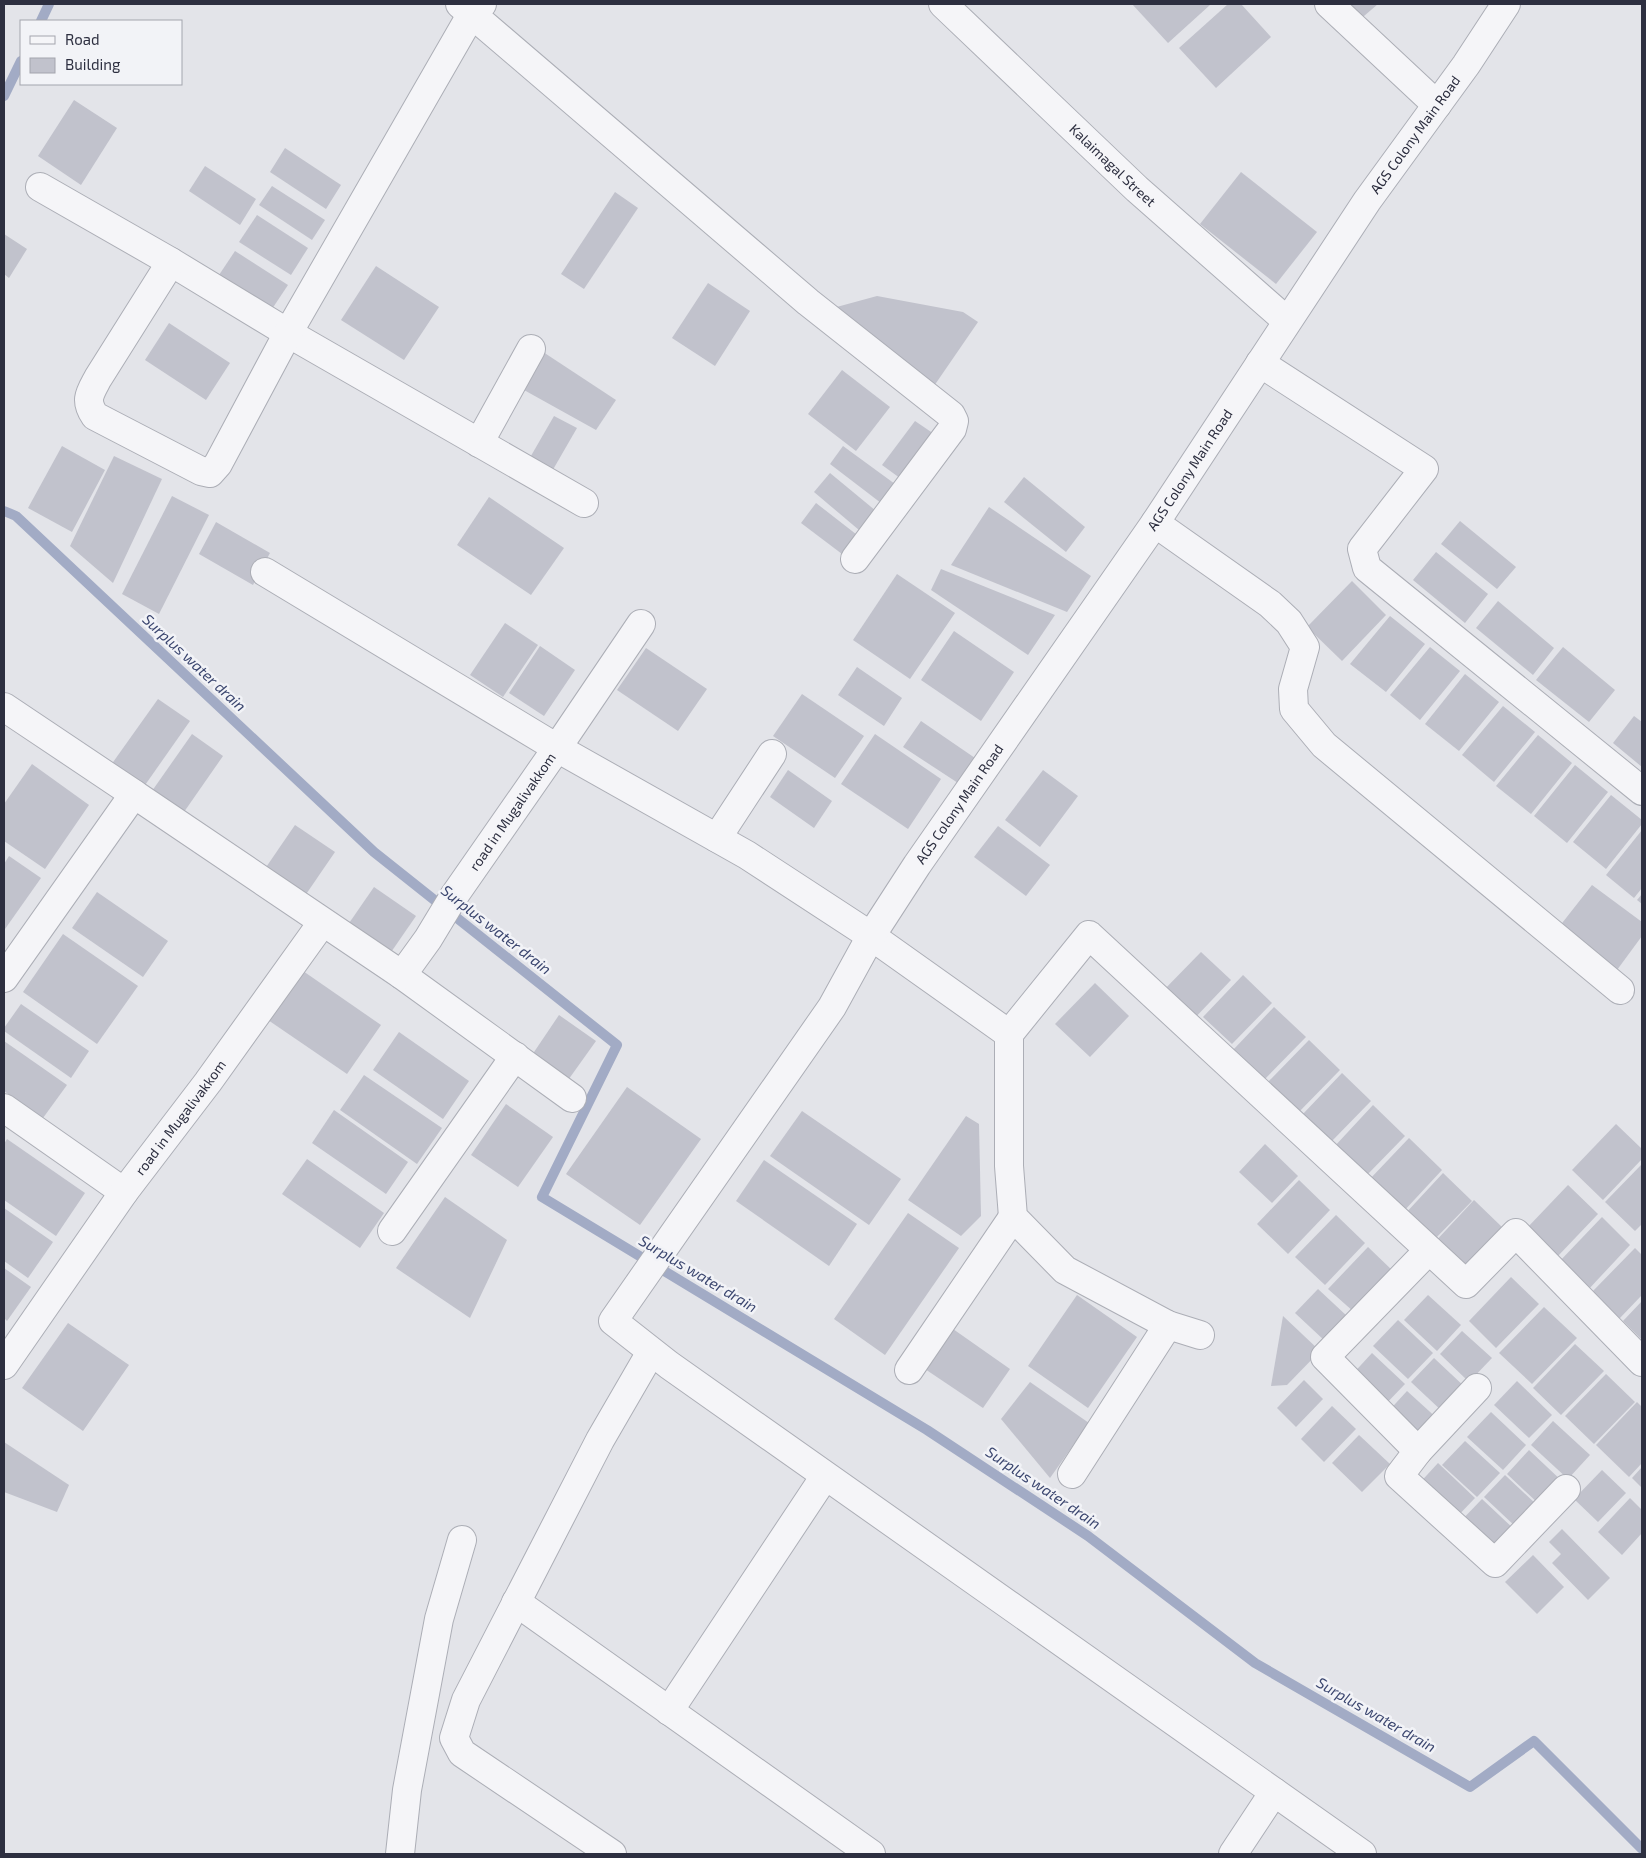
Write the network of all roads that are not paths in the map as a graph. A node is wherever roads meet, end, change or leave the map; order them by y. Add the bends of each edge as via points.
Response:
1 (943, 4) edge
2 (1328, 4) edge
3 (1506, 4) edge
4 (471, 7) edge
5 (1437, 105) junction
6 (40, 187) dead end
7 (171, 262) junction
8 (1287, 321) junction
9 (288, 334) junction
10 (531, 349) dead end
11 (1260, 362) junction
12 (479, 443) junction
13 (584, 503) dead end
14 (1155, 523) junction
15 (855, 559) dead end
16 (265, 572) dead end
17 (641, 624) dead end
18 (4, 707) edge
19 (557, 748) junction
20 (772, 754) dead end
21 (1642, 790) edge
22 (134, 794) junction
23 (717, 838) junction
24 (322, 923) junction
25 (871, 936) junction
26 (12, 949) edge
27 (402, 975) junction
28 (4, 978) edge
29 (1620, 990) dead end
30 (1008, 1034) junction
31 (515, 1056) junction
32 (572, 1098) dead end
33 (4, 1108) edge
34 (124, 1192) junction
35 (1013, 1217) junction
36 (392, 1231) dead end
37 (1429, 1250) junction
38 (1168, 1325) junction
39 (1200, 1335) dead end
40 (651, 1352) junction
41 (1642, 1362) edge
42 (4, 1365) edge
43 (909, 1370) dead end
44 (1477, 1388) dead end
45 (1418, 1451) junction
46 (1072, 1474) dead end
47 (825, 1476) junction
48 (1566, 1489) dead end
49 (462, 1540) dead end
50 (516, 1602) junction
51 (669, 1711) junction
52 (1274, 1792) junction
53 (400, 1854) edge
54 (612, 1854) edge
55 (871, 1854) edge
56 (1233, 1854) edge
57 (1362, 1854) edge

1 - 8 street, Kalaimagal Street via 1137,189
2 - 5 street
3 - 5 street, AGS Colony Main Road
4 - 9 street
4 - 15 street via 808,302 951,414 954,421 952,429
5 - 8 street, AGS Colony Main Road via 1367,200
6 - 7 street
7 - 9 street
7 - 9 street via 89,396 89,407 95,416 200,471 210,472 218,464
8 - 11 street, AGS Colony Main Road
9 - 12 street
10 - 12 street
11 - 14 street, AGS Colony Main Road
11 - 21 street via 1424,470 1362,549 1368,568
12 - 13 street
14 - 25 street, AGS Colony Main Road
14 - 29 street via 1270,604 1289,622 1305,647 1293,689 1294,709 1324,745
16 - 19 street
17 - 19 street
18 - 22 street
19 - 23 street, road in Mugalivakkom
19 - 27 street, road in Mugalivakkom
20 - 23 street
22 - 24 street
22 - 26 street
23 - 25 street, road in Mugalivakkom
24 - 27 street
24 - 34 street, road in Mugalivakkom
25 - 30 street, road in Mugalivakkom
25 - 40 street, AGS Colony Main Road via 832,1007 613,1321
26 - 28 street
27 - 31 street
30 - 35 street via 1009,1166
30 - 37 street via 1089,935
31 - 32 street
31 - 36 street
33 - 34 street
34 - 42 street, road in Mugalivakkom
35 - 38 street via 1065,1270
35 - 43 street
37 - 41 street via 1466,1284 1516,1233
37 - 45 street via 1325,1357
38 - 39 street
38 - 46 street
40 - 47 street
40 - 50 street via 600,1440
44 - 45 street
45 - 48 street via 1399,1476 1495,1563
47 - 51 street
47 - 52 street
49 - 53 street via 439,1619 407,1790
50 - 51 street
50 - 54 street via 466,1700 454,1738 462,1753
51 - 55 street
52 - 56 street
52 - 57 street

